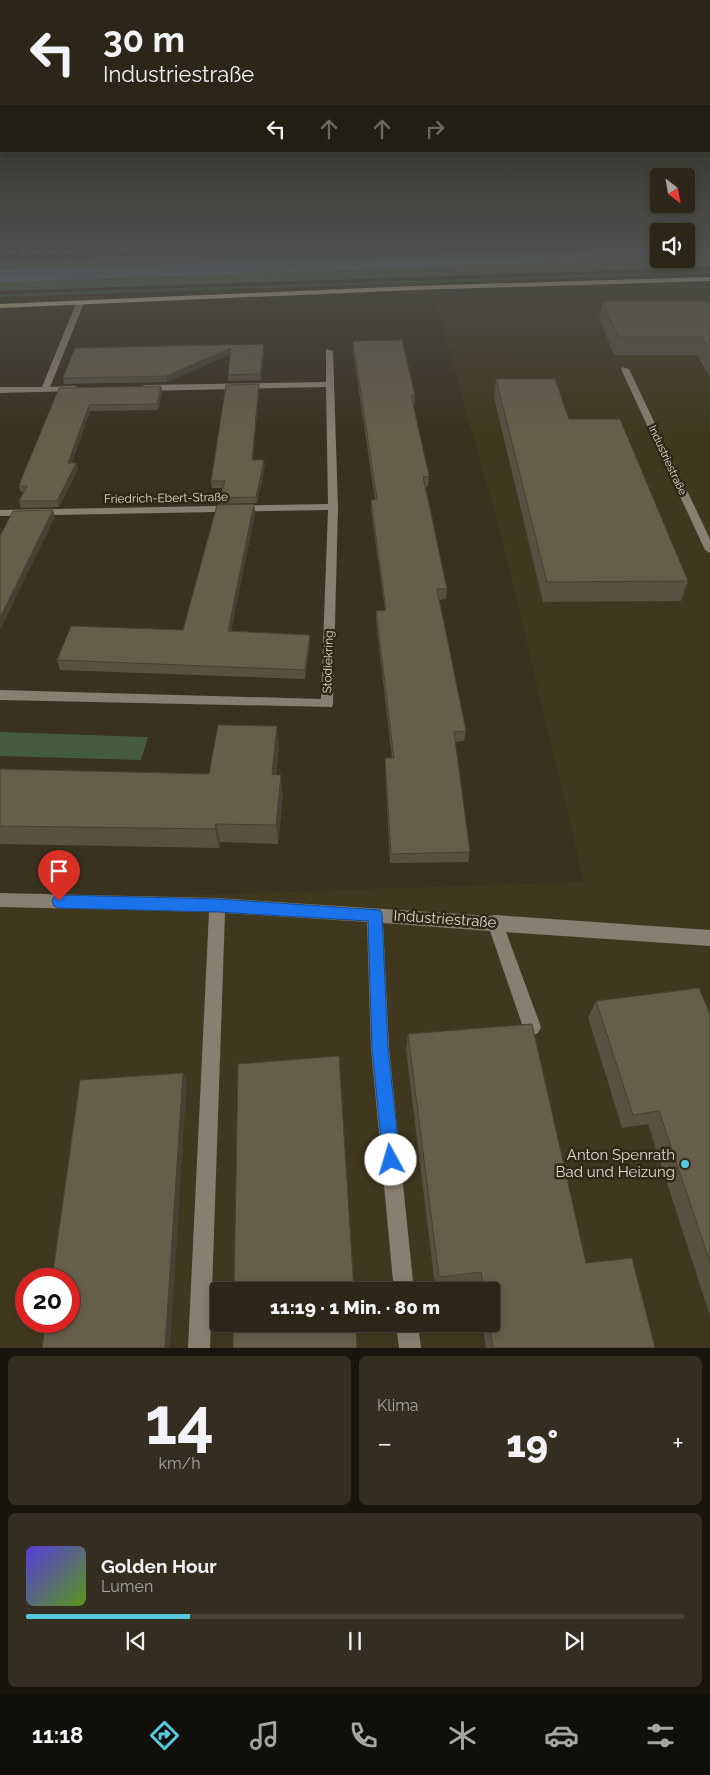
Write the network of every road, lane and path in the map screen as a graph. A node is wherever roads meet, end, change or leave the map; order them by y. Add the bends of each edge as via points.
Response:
1 (77, 310) edge
2 (329, 351) dead end
3 (625, 369) dead end
4 (329, 384) junction
5 (135, 388) edge
6 (45, 389) junction
7 (81, 389) edge
8 (0, 390) edge
9 (333, 507) junction
10 (0, 513) edge
11 (710, 550) edge
12 (0, 696) edge
13 (0, 900) edge
14 (218, 905) junction
15 (375, 914) junction
16 (495, 922) junction
17 (710, 938) edge
18 (532, 1026) edge
19 (403, 1282) edge
20 (409, 1332) edge
21 (199, 1348) edge
22 (410, 1348) edge

1 - 6 street
2 - 4 street, Stodiekring
3 - 11 street, Industriestraße
4 - 5 street
4 - 9 street, Stodiekring
6 - 7 street
6 - 8 street
9 - 10 street, Friedrich-Ebert-Straße
9 - 12 street, Stodiekring via 327,704
13 - 14 street, Industriestraße
14 - 15 street, Industriestraße
14 - 21 street
15 - 16 street, Industriestraße
15 - 19 street via 380,1048
16 - 17 street, Industriestraße
16 - 18 street
20 - 22 street

